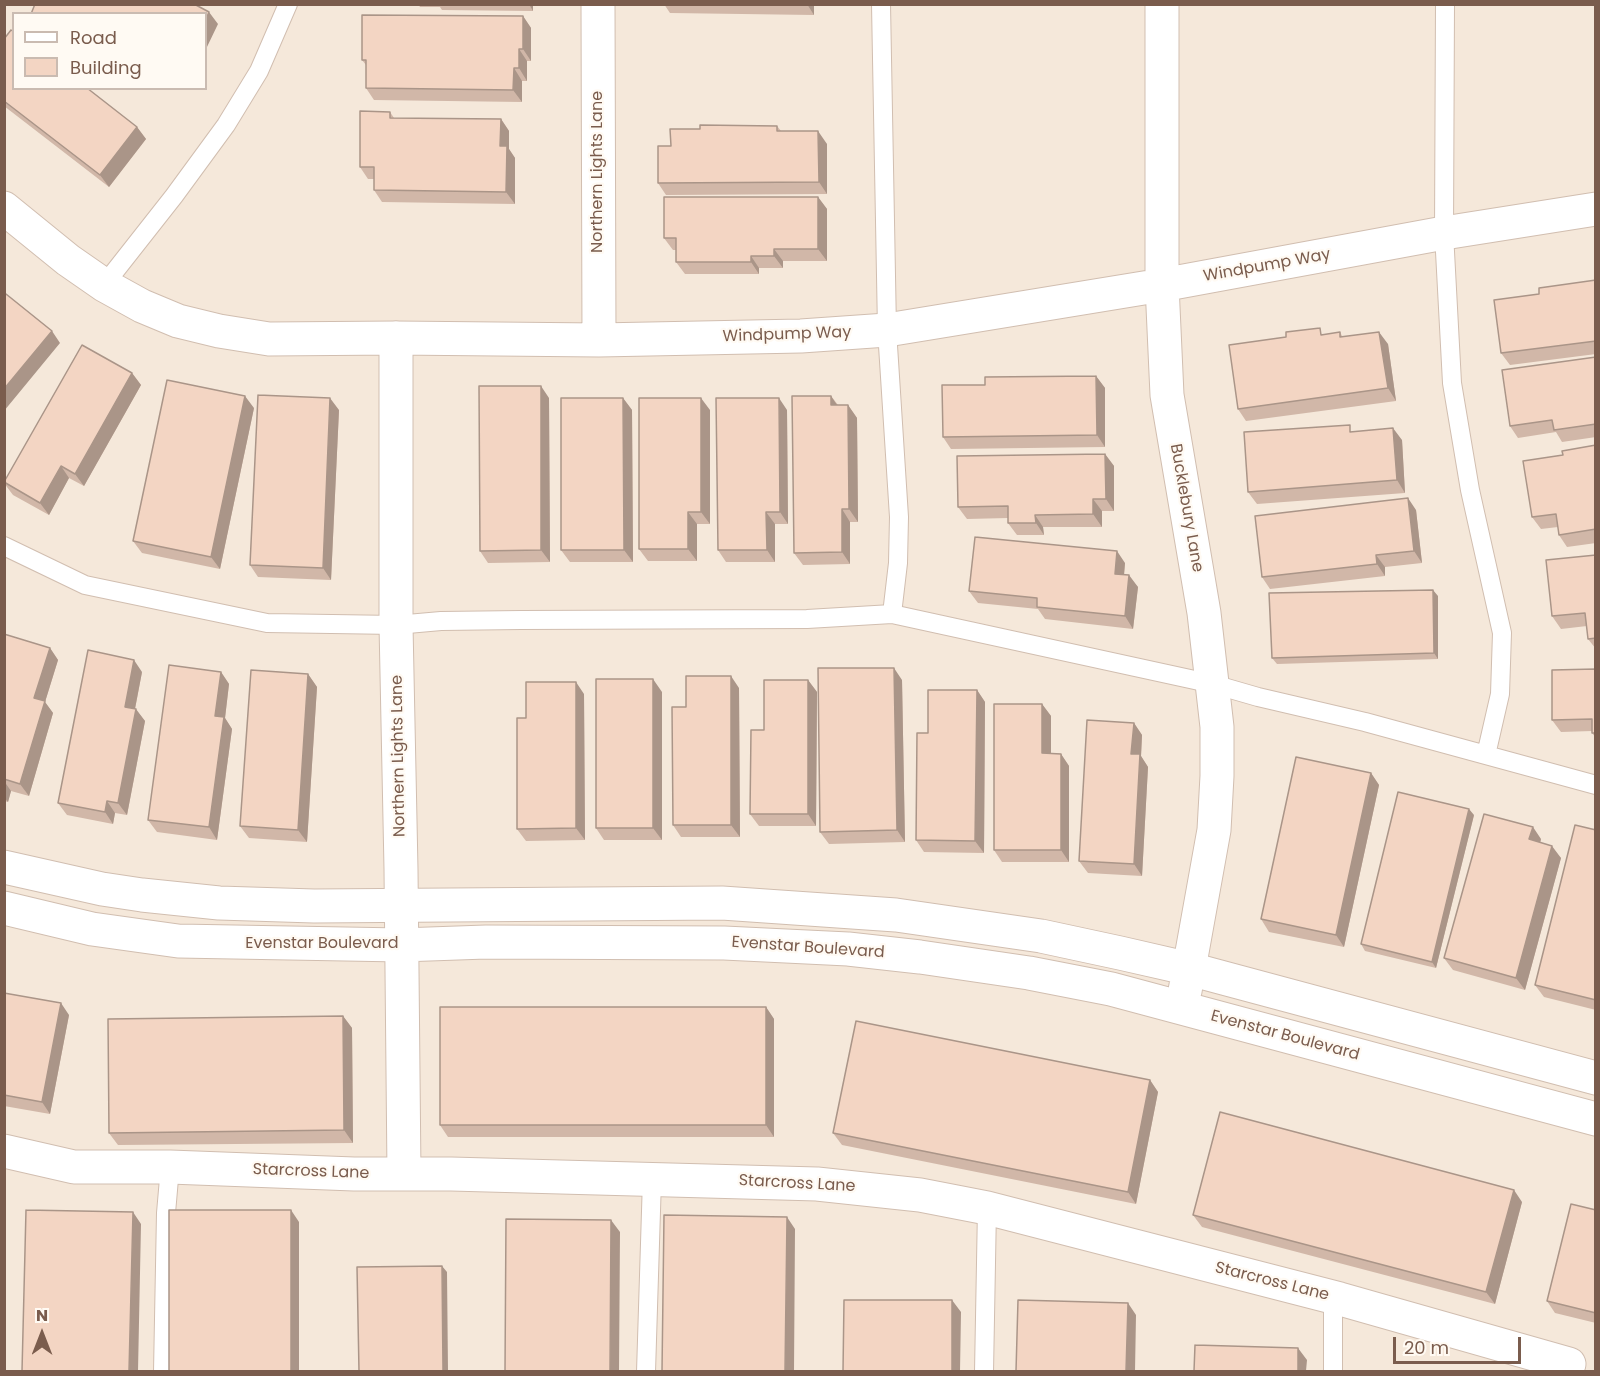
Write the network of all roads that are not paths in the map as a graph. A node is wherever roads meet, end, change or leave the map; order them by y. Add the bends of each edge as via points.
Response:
1 (288, 4) edge
2 (598, 4) edge
3 (881, 4) edge
4 (1162, 4) edge
5 (1445, 4) edge
6 (4, 208) edge
7 (1596, 209) edge
8 (1444, 233) junction
9 (104, 285) junction
10 (1162, 285) junction
11 (886, 330) junction
12 (396, 338) junction
13 (599, 340) junction
14 (4, 546) edge
15 (892, 614) junction
16 (396, 625) junction
17 (1213, 684) junction
18 (1486, 754) junction
19 (1596, 785) edge
20 (4, 867) edge
21 (400, 906) junction
22 (4, 908) edge
23 (401, 945) junction
24 (1190, 969) junction
25 (1181, 1007) junction
26 (1596, 1078) edge
27 (1596, 1119) edge
28 (4, 1151) edge
29 (170, 1167) junction
30 (404, 1174) junction
31 (652, 1179) junction
32 (987, 1208) junction
33 (1333, 1298) junction
34 (1569, 1368) edge
35 (163, 1371) edge
36 (646, 1371) edge
37 (984, 1371) edge
38 (1333, 1371) edge

1 - 9 lane via 259,71 226,125
2 - 13 street, Northern Lights Lane
3 - 11 lane
4 - 10 street, Bucklebury Lane
5 - 8 lane
6 - 9 street, Windpump Way
7 - 8 street, Windpump Way
8 - 10 street, Windpump Way
8 - 18 lane via 1454,402 1502,633 1500,694
9 - 12 street, Windpump Way via 178,321 219,331 269,339
10 - 11 street, Windpump Way
10 - 17 street, Bucklebury Lane via 1167,395
11 - 13 street, Windpump Way via 801,336
11 - 15 lane via 899,517
12 - 13 street, Windpump Way
12 - 16 street, Northern Lights Lane
14 - 16 lane via 85,585 267,623
15 - 16 lane via 807,619 441,621
15 - 17 lane
16 - 21 street, Northern Lights Lane
17 - 18 lane
17 - 24 street, Bucklebury Lane via 1217,727 1214,830
18 - 19 lane
20 - 21 street via 142,896 219,903
21 - 23 street, Northern Lights Lane
21 - 24 street via 722,903 857,911 1041,936
22 - 23 street, Evenstar Boulevard via 92,929 178,941
23 - 25 street, Evenstar Boulevard via 724,943 848,949 1029,973
23 - 30 street, Northern Lights Lane
24 - 25 street, Bucklebury Lane
24 - 26 street
25 - 27 street, Evenstar Boulevard
28 - 29 street, Starcross Lane via 74,1167
29 - 30 street, Starcross Lane
29 - 35 lane
30 - 31 street, Starcross Lane
31 - 32 street, Starcross Lane via 827,1184
31 - 36 lane
32 - 33 street, Starcross Lane
32 - 37 lane
33 - 34 street, Starcross Lane
33 - 38 lane

